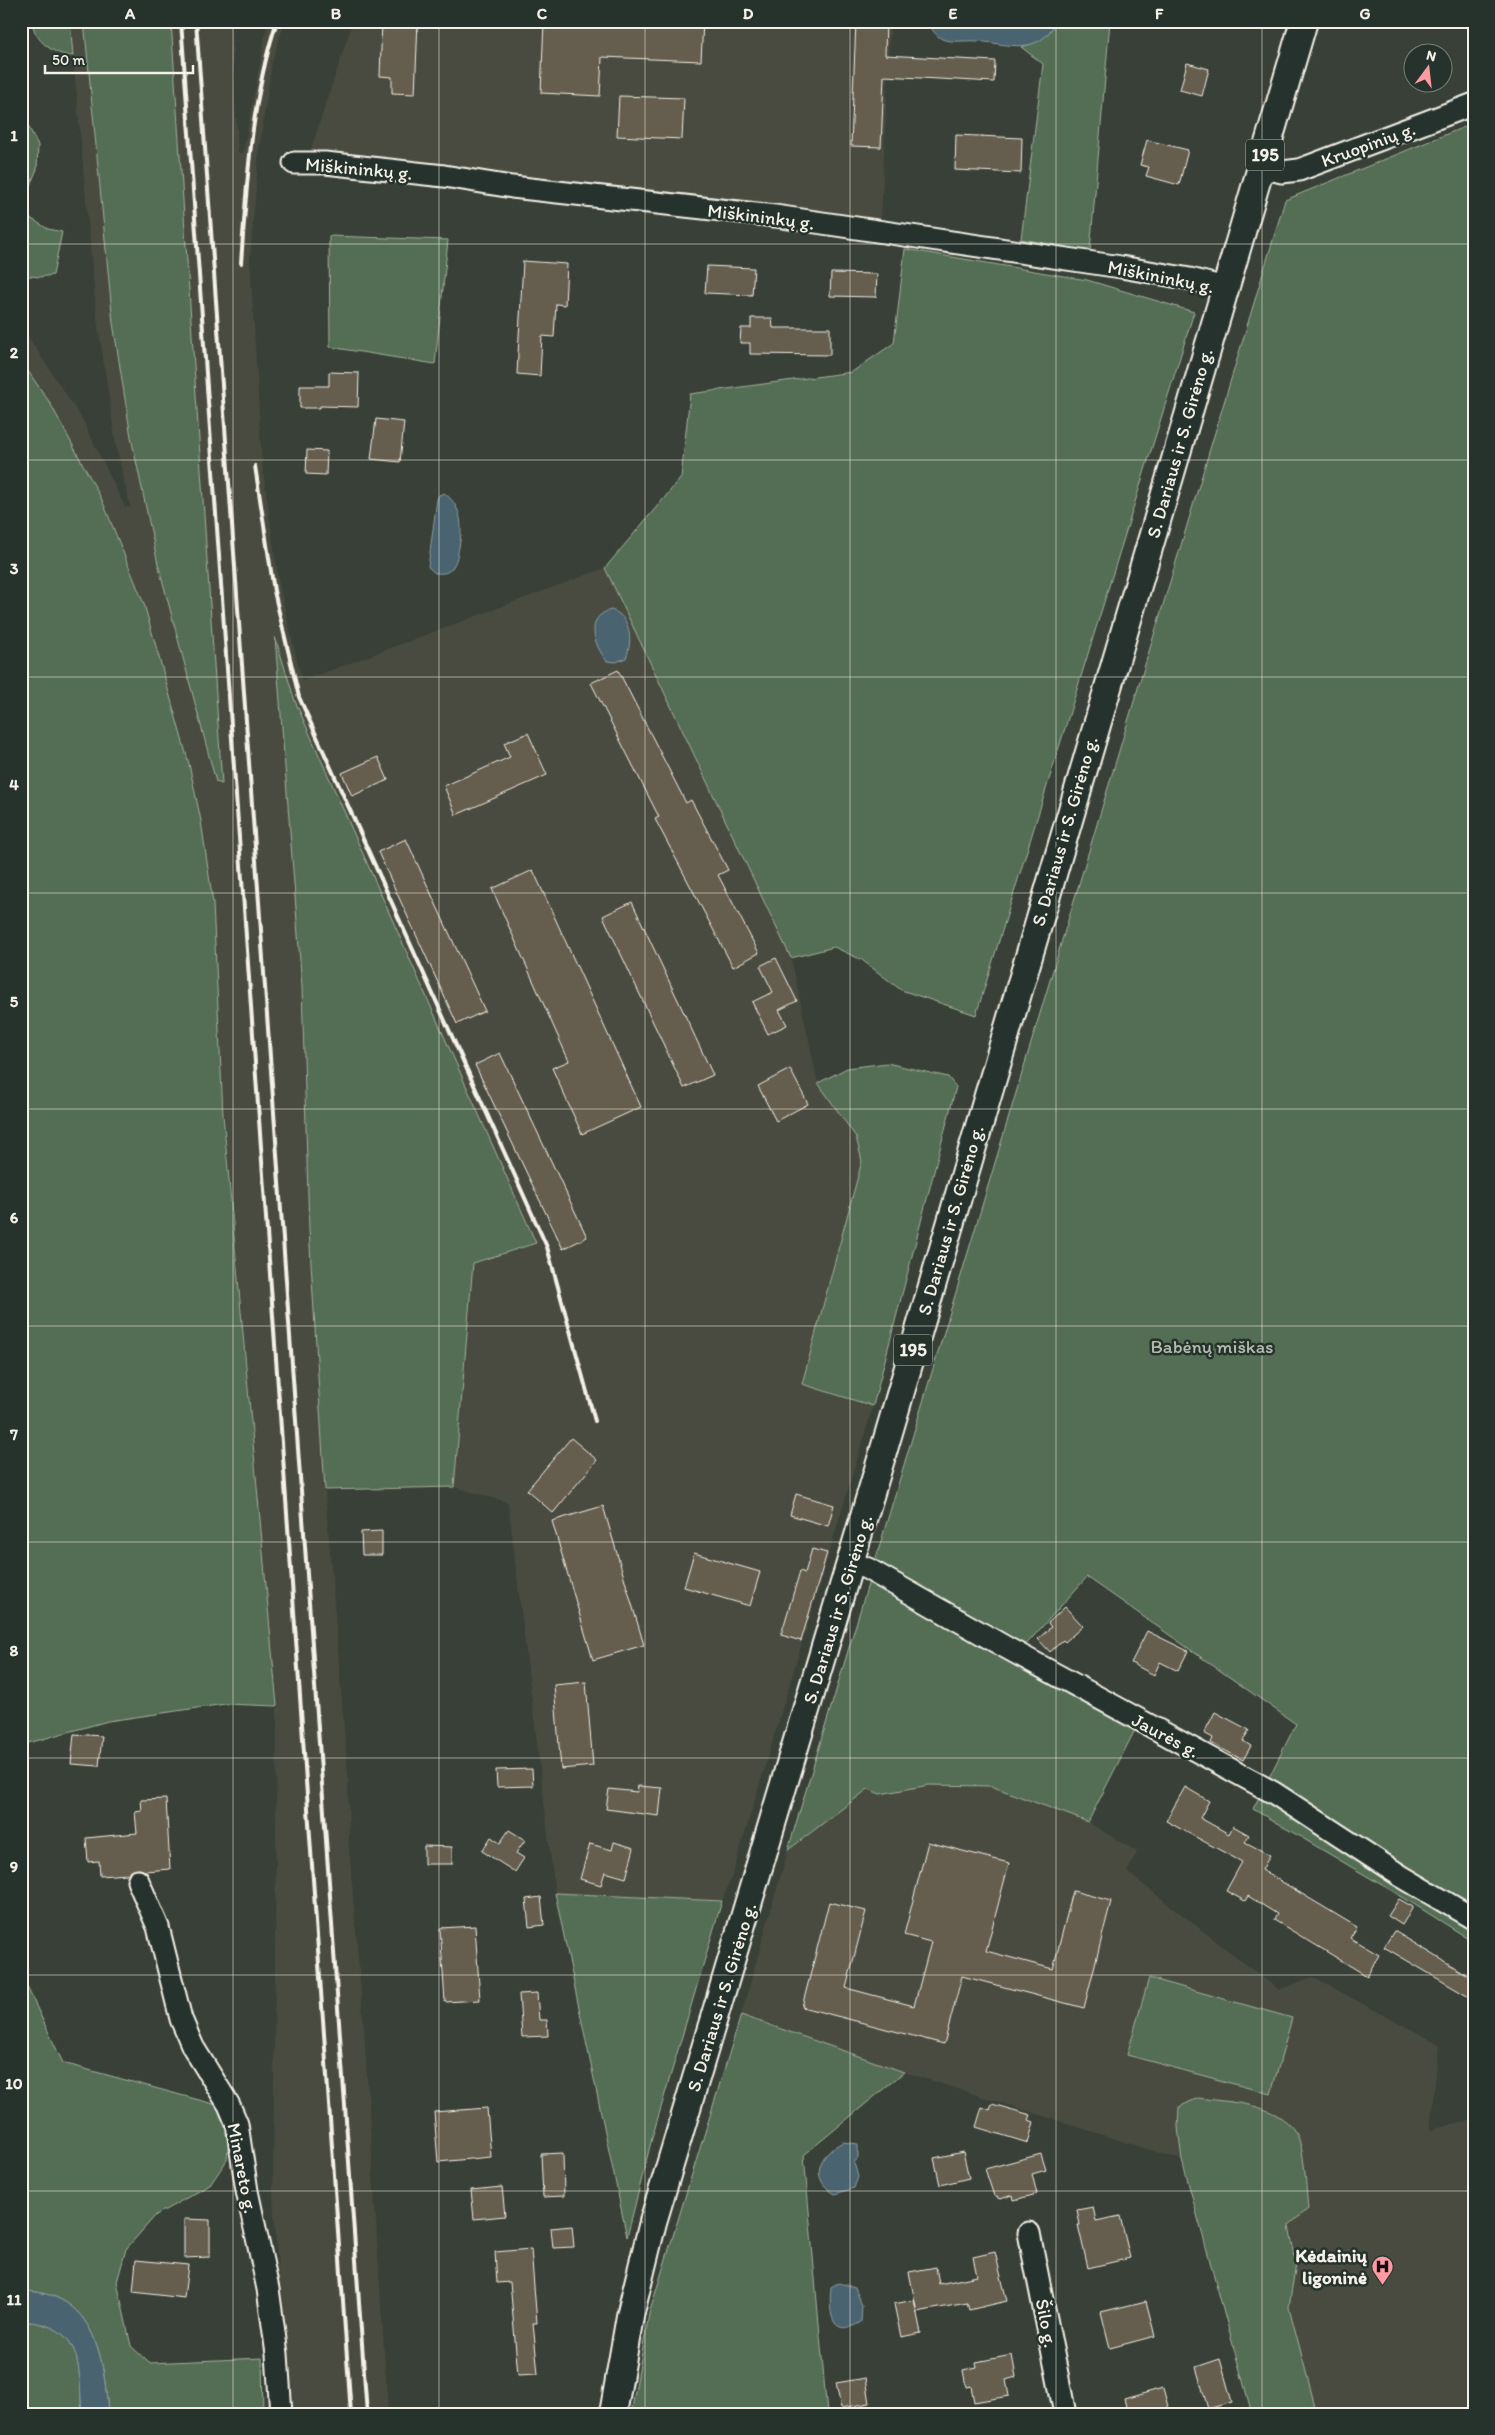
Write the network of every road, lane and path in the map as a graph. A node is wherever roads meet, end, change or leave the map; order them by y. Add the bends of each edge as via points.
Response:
1 (1304, 21) edge
2 (1474, 104) edge
3 (294, 163) dead end
4 (1261, 167) junction
5 (1225, 288) junction
6 (850, 1562) junction
7 (138, 1881) dead end
8 (1474, 1919) edge
9 (1029, 2233) dead end
10 (281, 2414) edge
11 (613, 2414) edge
12 (1065, 2414) edge

1 - 4 main road, 195
2 - 4 street, Kruopinių g. via 1299,170 1282,172
3 - 5 street, Miškininkų g. via 326,163 444,176 512,187 775,216 1121,267
4 - 5 main road, 195
5 - 6 main road, S. Dariaus ir S. Girėno g. / 195
6 - 8 street, Jaurės g. via 1274,1793 1401,1876
6 - 11 main road, S. Dariaus ir S. Girėno g. / 195 via 653,2222 630,2316
7 - 10 street, Minareto g. via 158,1927 181,2019 193,2048 229,2105 237,2124 247,2192 268,2289
9 - 12 street, Šilo g.

